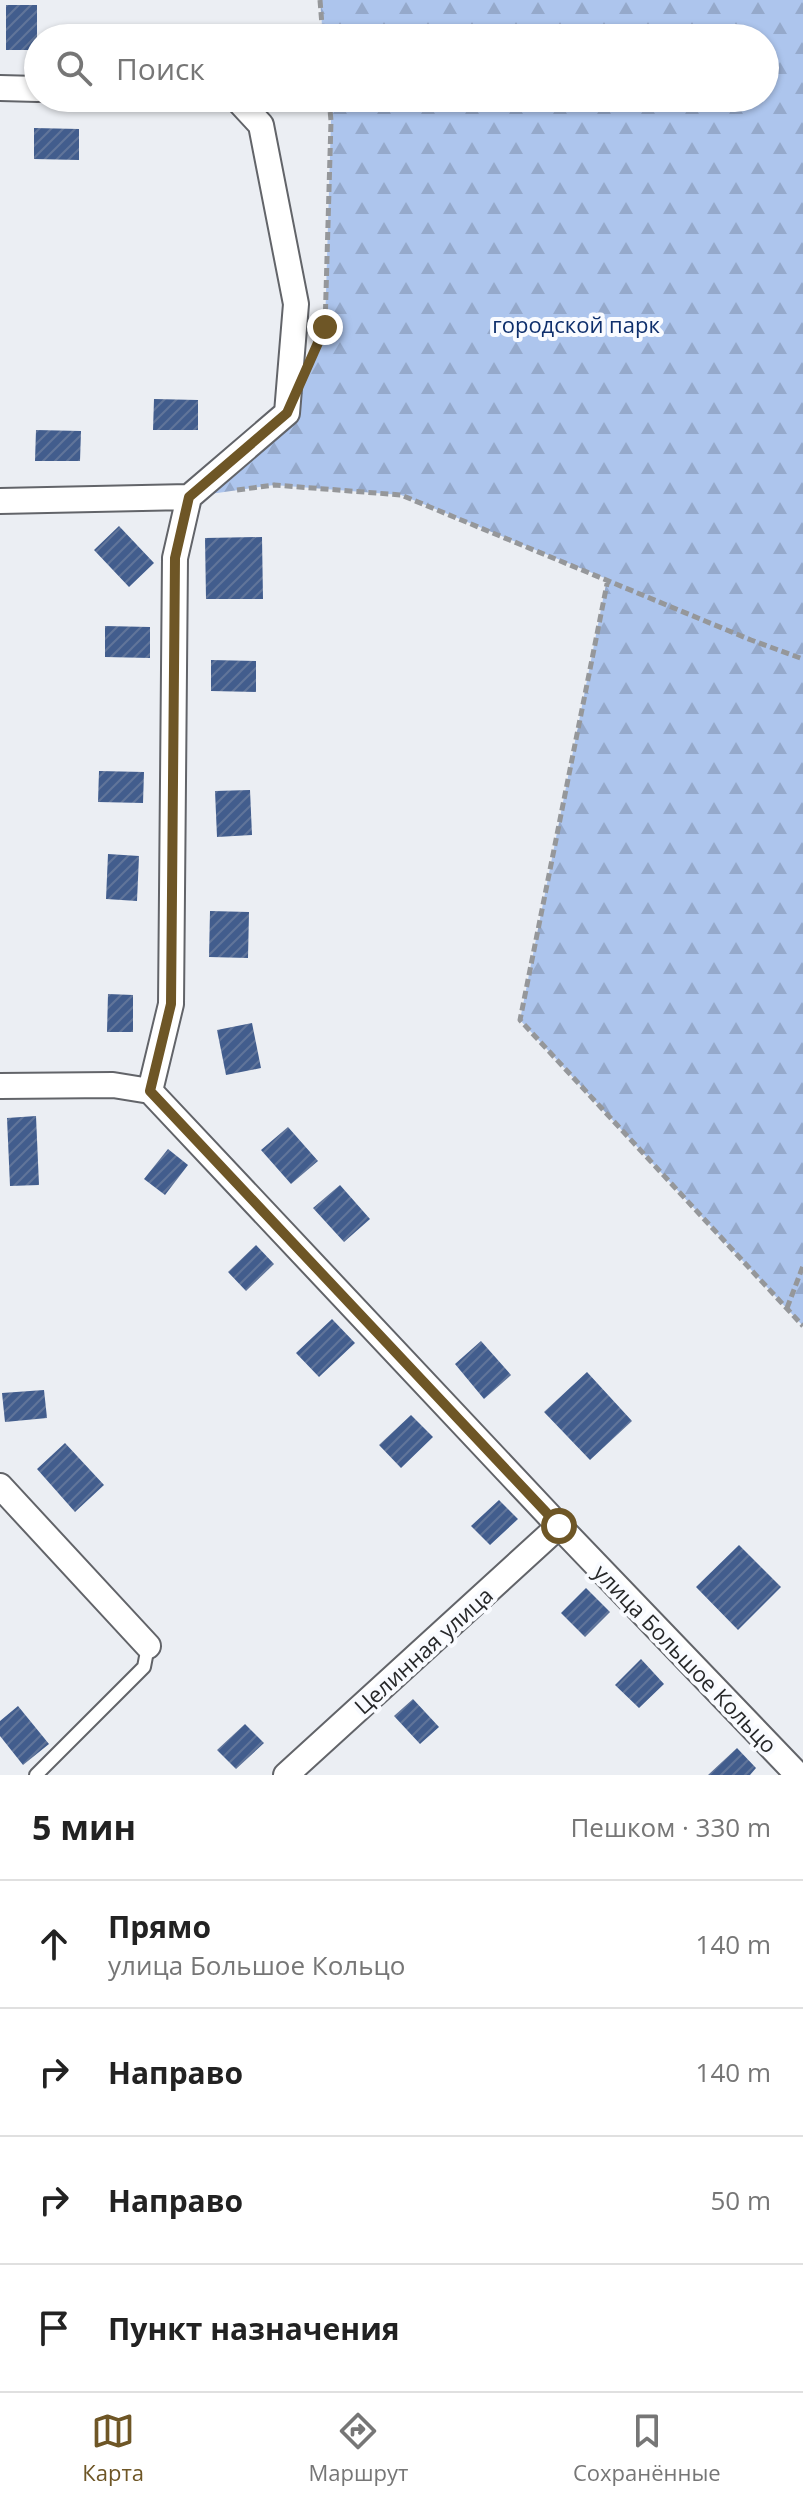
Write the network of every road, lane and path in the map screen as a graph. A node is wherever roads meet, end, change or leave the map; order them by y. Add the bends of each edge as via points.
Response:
1 (320, 0) edge
2 (322, 24) edge
3 (0, 88) edge
4 (24, 89) edge
5 (249, 112) edge
6 (330, 112) edge
7 (319, 342) dead end
8 (231, 491) dead end
9 (189, 497) junction
10 (0, 501) edge
11 (608, 579) junction
12 (803, 659) edge
13 (0, 1086) edge
14 (150, 1091) junction
15 (803, 1266) edge
16 (787, 1308) junction
17 (803, 1326) edge
18 (0, 1486) edge
19 (559, 1526) junction
20 (148, 1646) joint
21 (36, 1775) edge
22 (286, 1775) edge
23 (798, 1775) edge

1 - 2 path
3 - 4 street
5 - 9 street via 261,125 296,304 287,413
6 - 7 path via 325,327
8 - 11 path via 274,485 401,495
9 - 10 street
9 - 14 street via 175,558 171,1004
11 - 12 path
11 - 16 path via 520,1020
13 - 14 street via 113,1085
14 - 19 street, улица Большое Кольцо
15 - 16 path
16 - 17 path
18 - 20 street
19 - 22 street, Целинная улица
19 - 23 street, улица Большое Кольцо
20 - 21 lane via 144,1667

